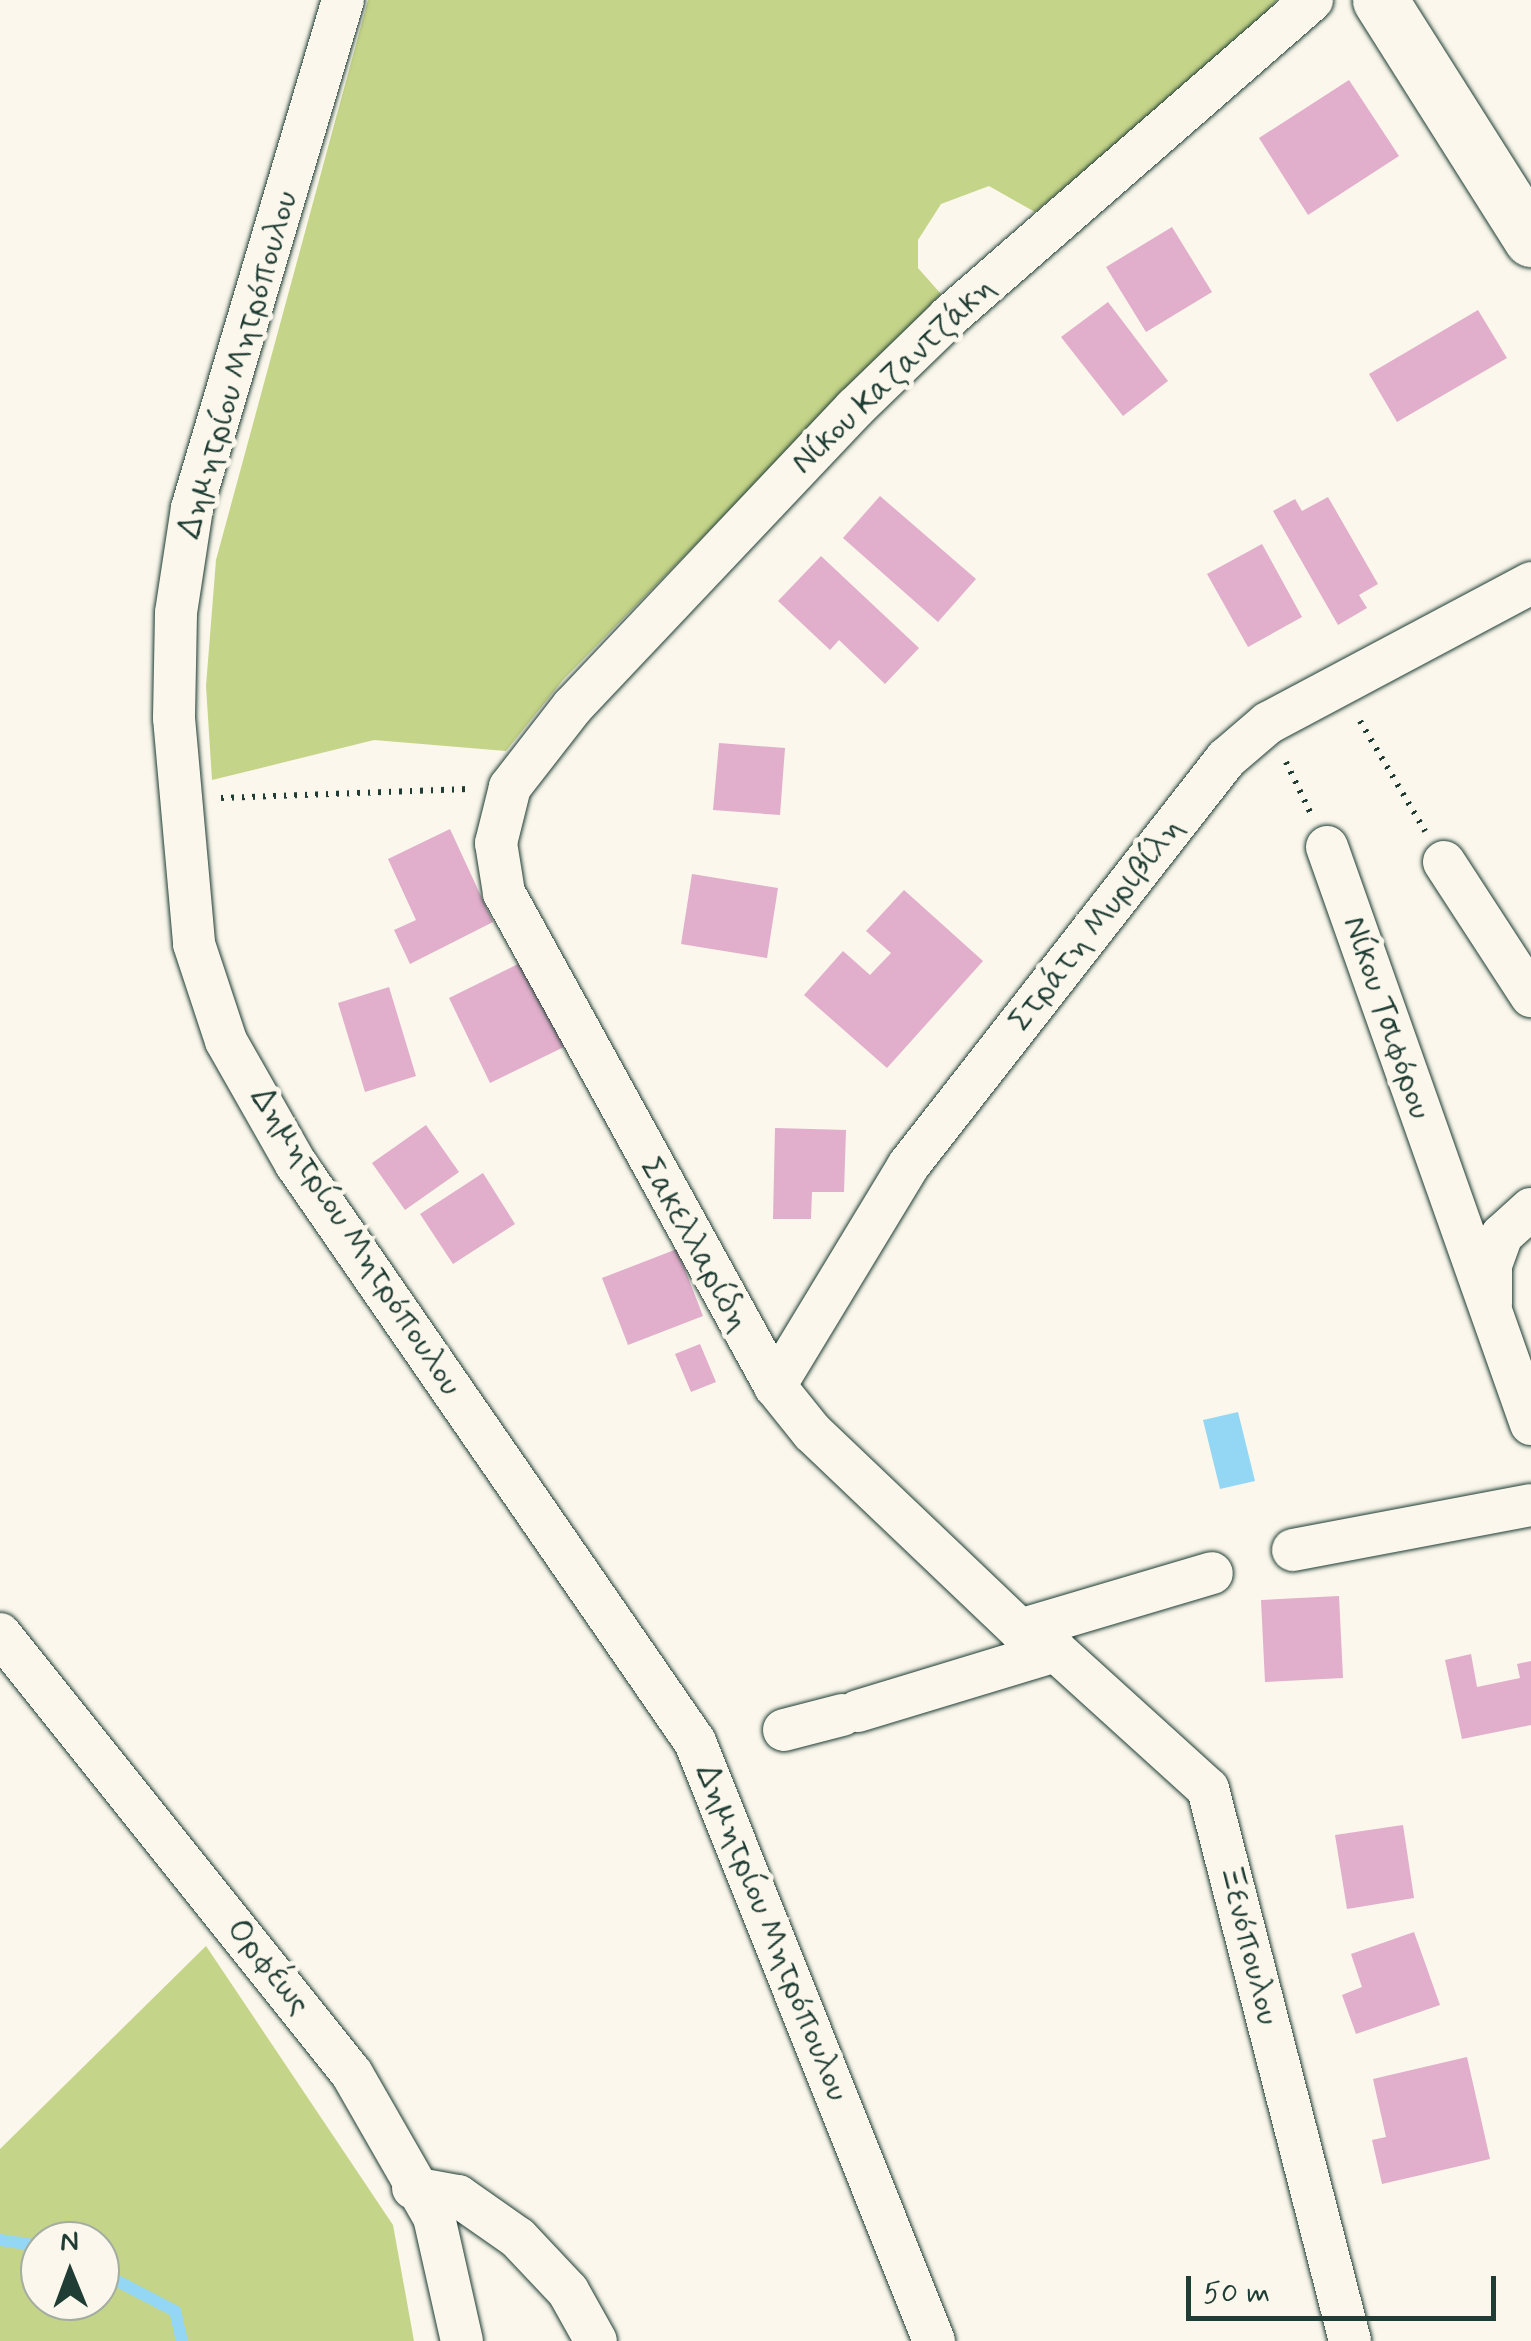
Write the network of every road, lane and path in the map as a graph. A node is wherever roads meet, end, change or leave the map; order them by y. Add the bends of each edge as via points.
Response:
1 (343, 0) edge
2 (1312, 0) edge
3 (1380, 0) edge
4 (1531, 239) edge
5 (1531, 582) edge
6 (1338, 686) junction
7 (1268, 723) junction
8 (510, 787) junction
9 (179, 800) junction
10 (1327, 846) joint
11 (1444, 862) joint
12 (1531, 996) edge
13 (1531, 1209) edge
14 (1490, 1318) junction
15 (775, 1386) junction
16 (1531, 1424) edge
17 (1531, 1505) edge
18 (1292, 1550) dead end
19 (1212, 1572) dead end
20 (0, 1634) edge
21 (1038, 1640) junction
22 (784, 1730) dead end
23 (413, 2188) junction
24 (462, 2341) edge
25 (596, 2341) edge
26 (934, 2341) edge
27 (1350, 2341) edge

1 - 9 street, Δημητρίου Μητρόπουλου via 192,508 176,613
2 - 8 street, Νίκου Καζαντζάκη via 855,408 573,706
3 - 4 street
5 - 6 street, Στράτη Μυριβίλη
6 - 7 street, Στράτη Μυριβίλη
6 - 11 path
7 - 10 path
7 - 15 street, Στράτη Μυριβίλη via 1226,759 908,1166
8 - 9 path
8 - 15 street, Σακελλαρίδη via 496,843 504,893
9 - 26 street, Δημητρίου Μητρόπουλου via 194,944 226,1041 296,1164 695,1742
10 - 14 street, Νίκου Τσιφόρου
11 - 12 street
13 - 14 street via 1502,1236 1491,1265
14 - 16 street, Νίκου Τσιφόρου
15 - 21 street, Σακελλαρίδη via 812,1432
17 - 18 street
19 - 21 street
20 - 23 street, Ορφέως via 352,2074
21 - 22 street via 850,1713
21 - 27 street, Ξενόπουλου via 1208,1789
23 - 24 street, Ορφέως via 434,2217
23 - 25 street via 458,2196 518,2238 568,2291

